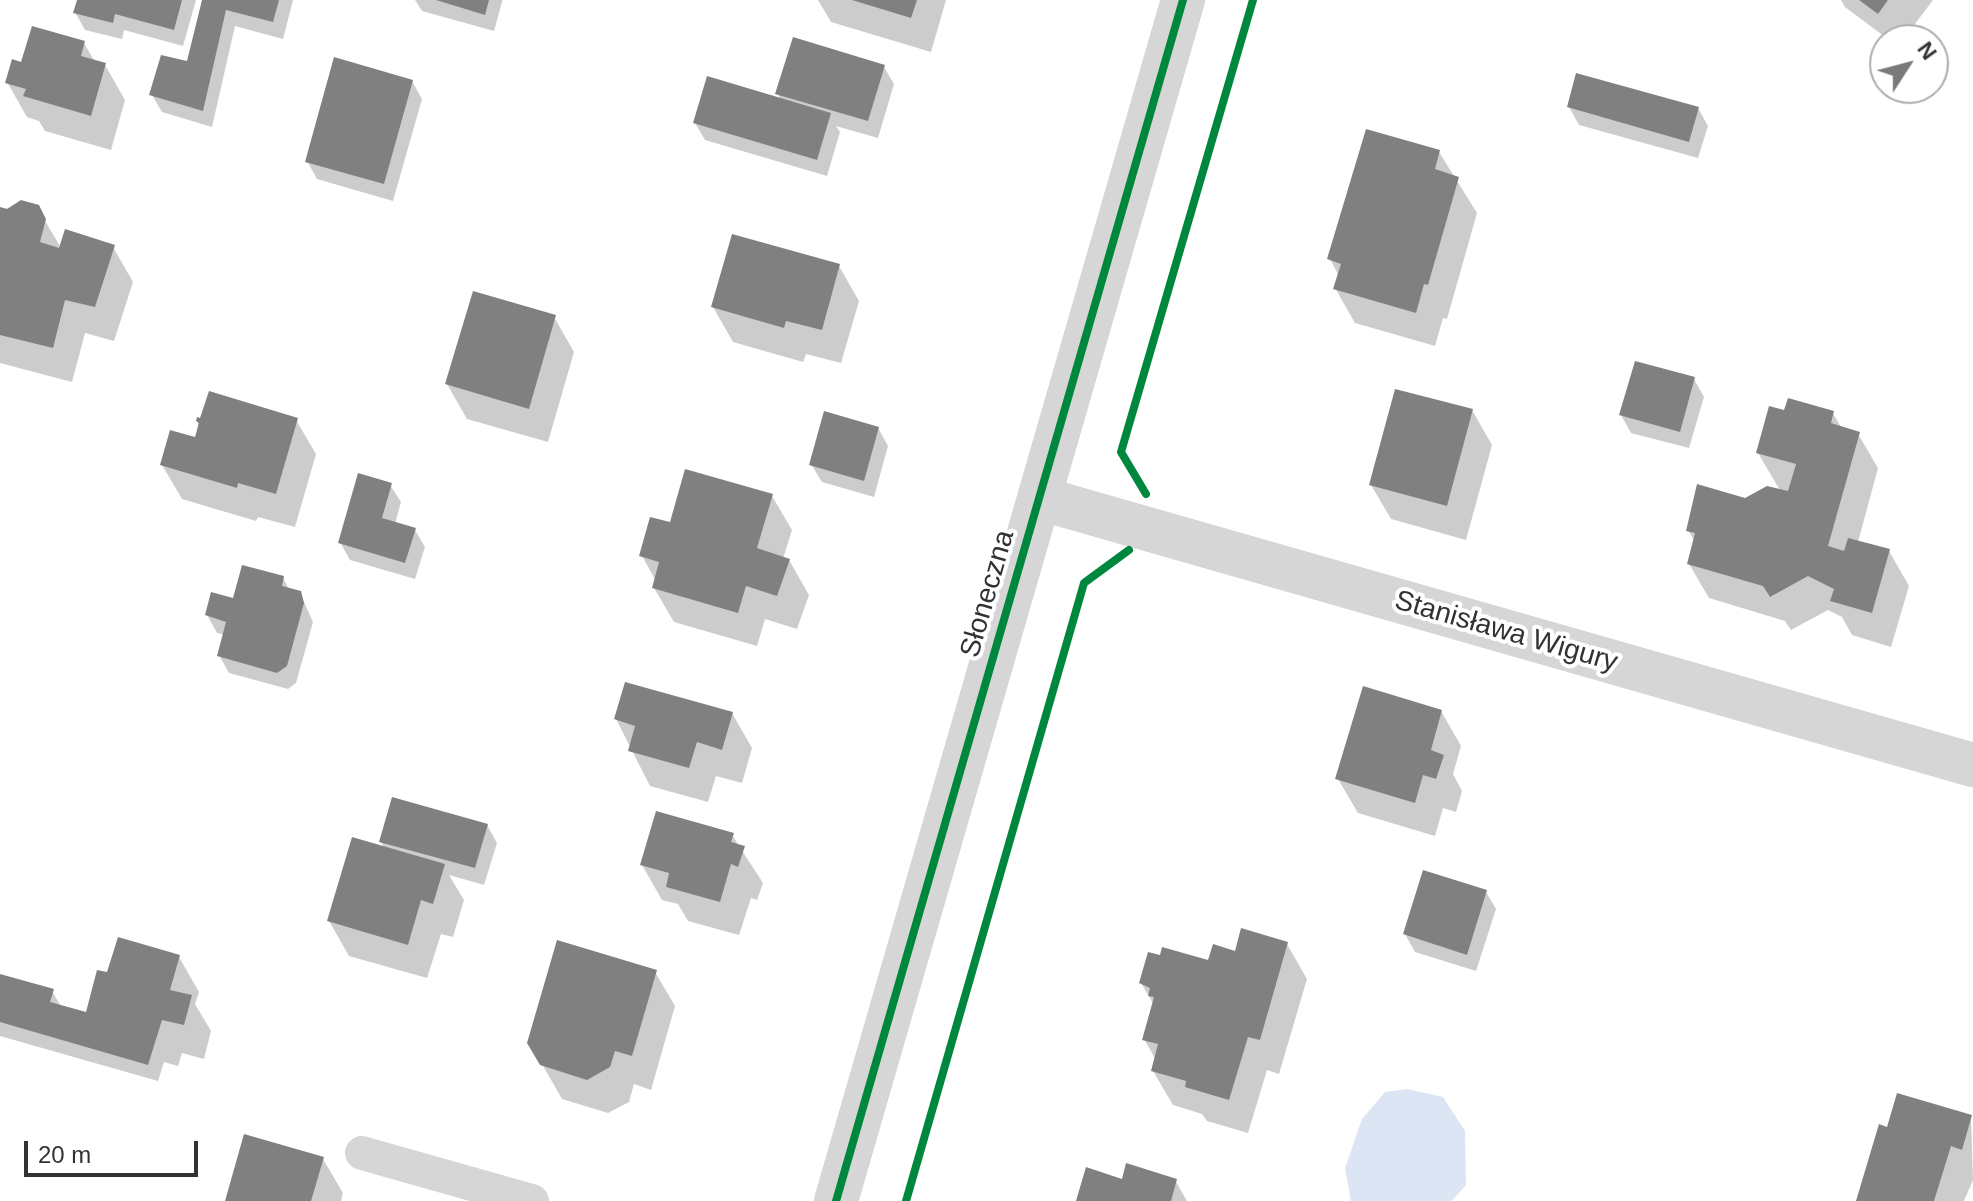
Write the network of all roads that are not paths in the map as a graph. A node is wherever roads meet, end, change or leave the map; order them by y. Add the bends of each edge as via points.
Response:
1 (1183, 0) edge
2 (1039, 498) junction
3 (1973, 765) edge
4 (362, 1153) dead end
5 (532, 1201) edge
6 (836, 1201) edge

1 - 2 street, Słoneczna
2 - 3 street, Stanisława Wigury
2 - 6 street, Słoneczna
4 - 5 lane

